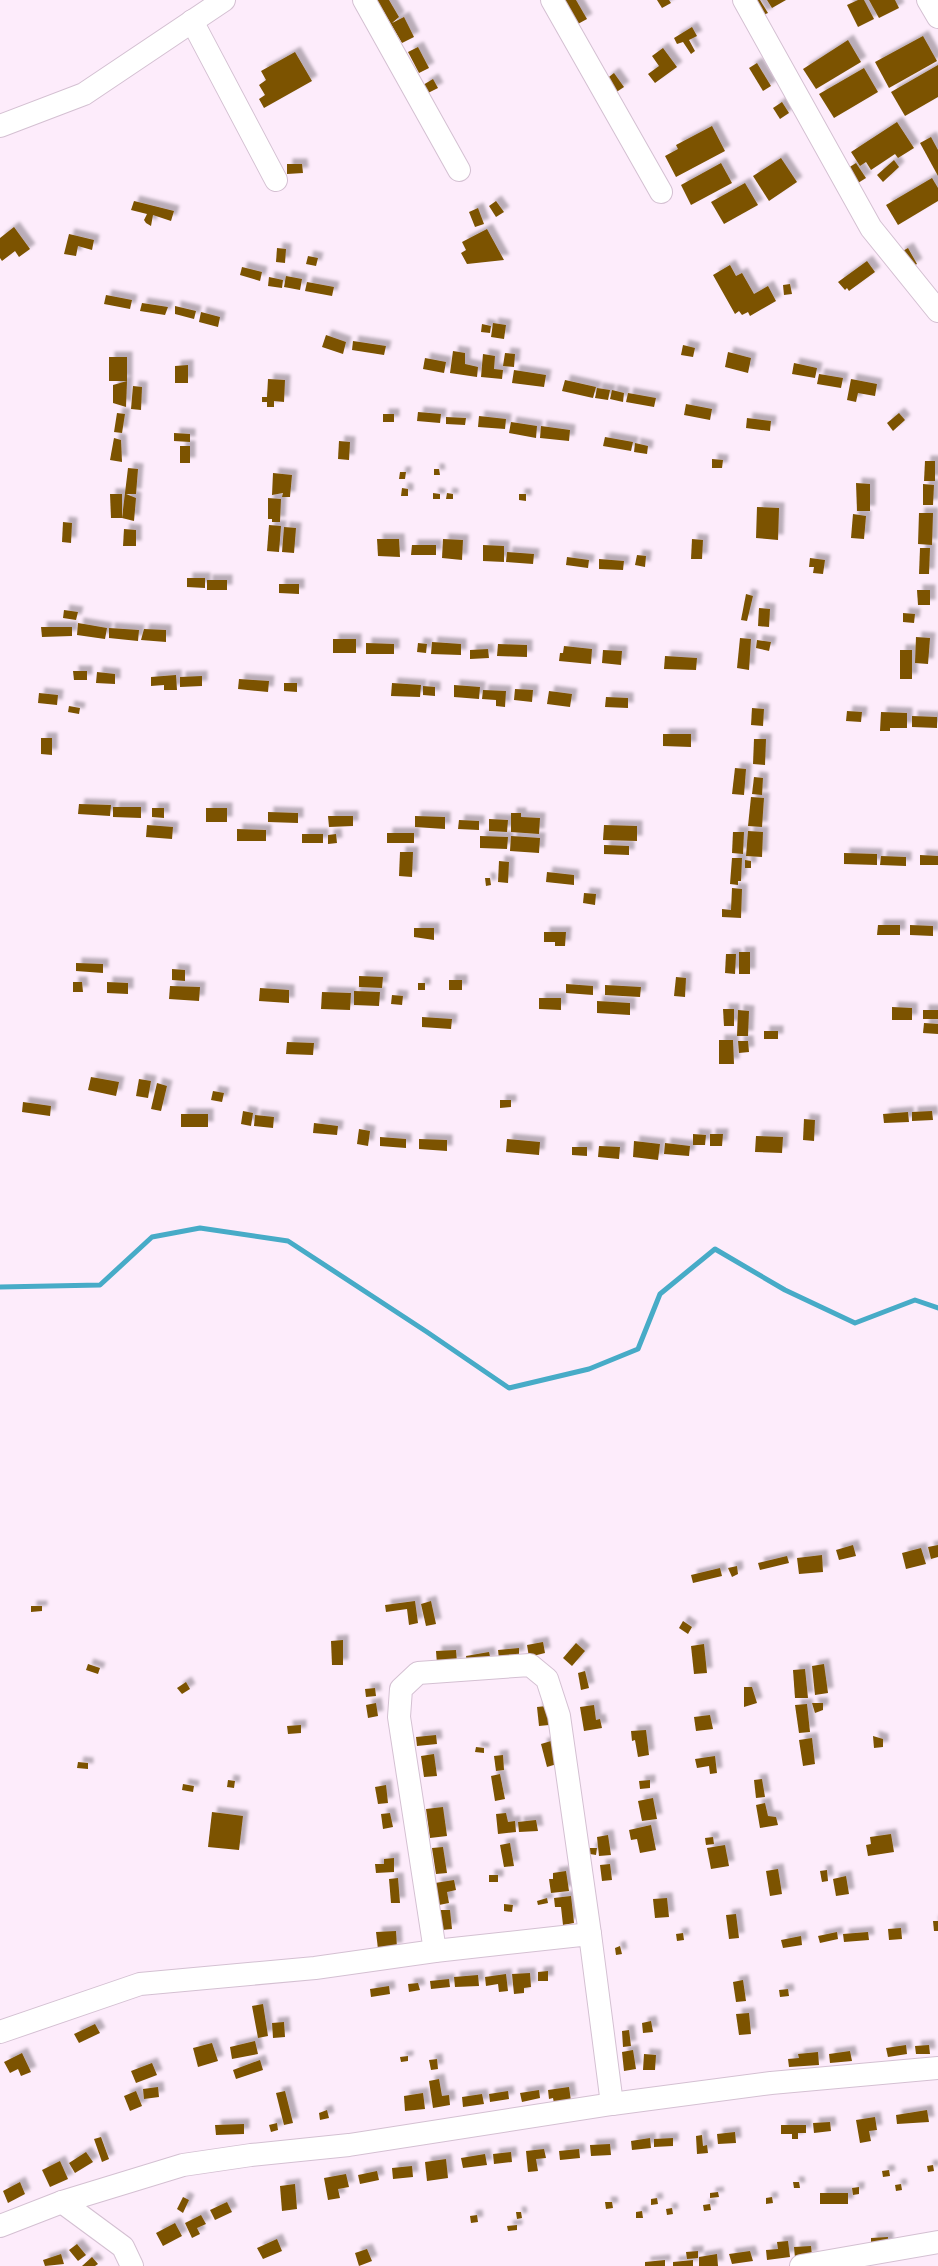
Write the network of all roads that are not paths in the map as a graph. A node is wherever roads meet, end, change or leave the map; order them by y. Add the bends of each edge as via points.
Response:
1 (224, 0) edge
2 (364, 0) edge
3 (552, 0) edge
4 (744, 0) edge
5 (928, 0) edge
6 (938, 17) edge
7 (192, 21) junction
8 (0, 126) edge
9 (459, 170) dead end
10 (276, 180) dead end
11 (661, 192) dead end
12 (938, 311) edge
13 (590, 1934) junction
14 (435, 1951) junction
15 (0, 2032) edge
16 (938, 2068) edge
17 (612, 2104) junction
18 (62, 2202) junction
19 (0, 2226) edge
20 (938, 2242) edge
21 (132, 2266) edge
22 (801, 2266) edge

1 - 7 street
2 - 9 street
3 - 11 street
4 - 12 street via 871,228
5 - 6 street
7 - 8 street via 84,94
7 - 10 street
13 - 14 street
13 - 14 street via 559,1716 547,1679 530,1665 418,1673 401,1689 399,1717
13 - 17 street
14 - 15 street via 315,1968 140,1984
16 - 17 street via 771,2083
17 - 18 street via 349,2145 183,2165
18 - 19 street
18 - 21 street via 123,2247
20 - 22 street

